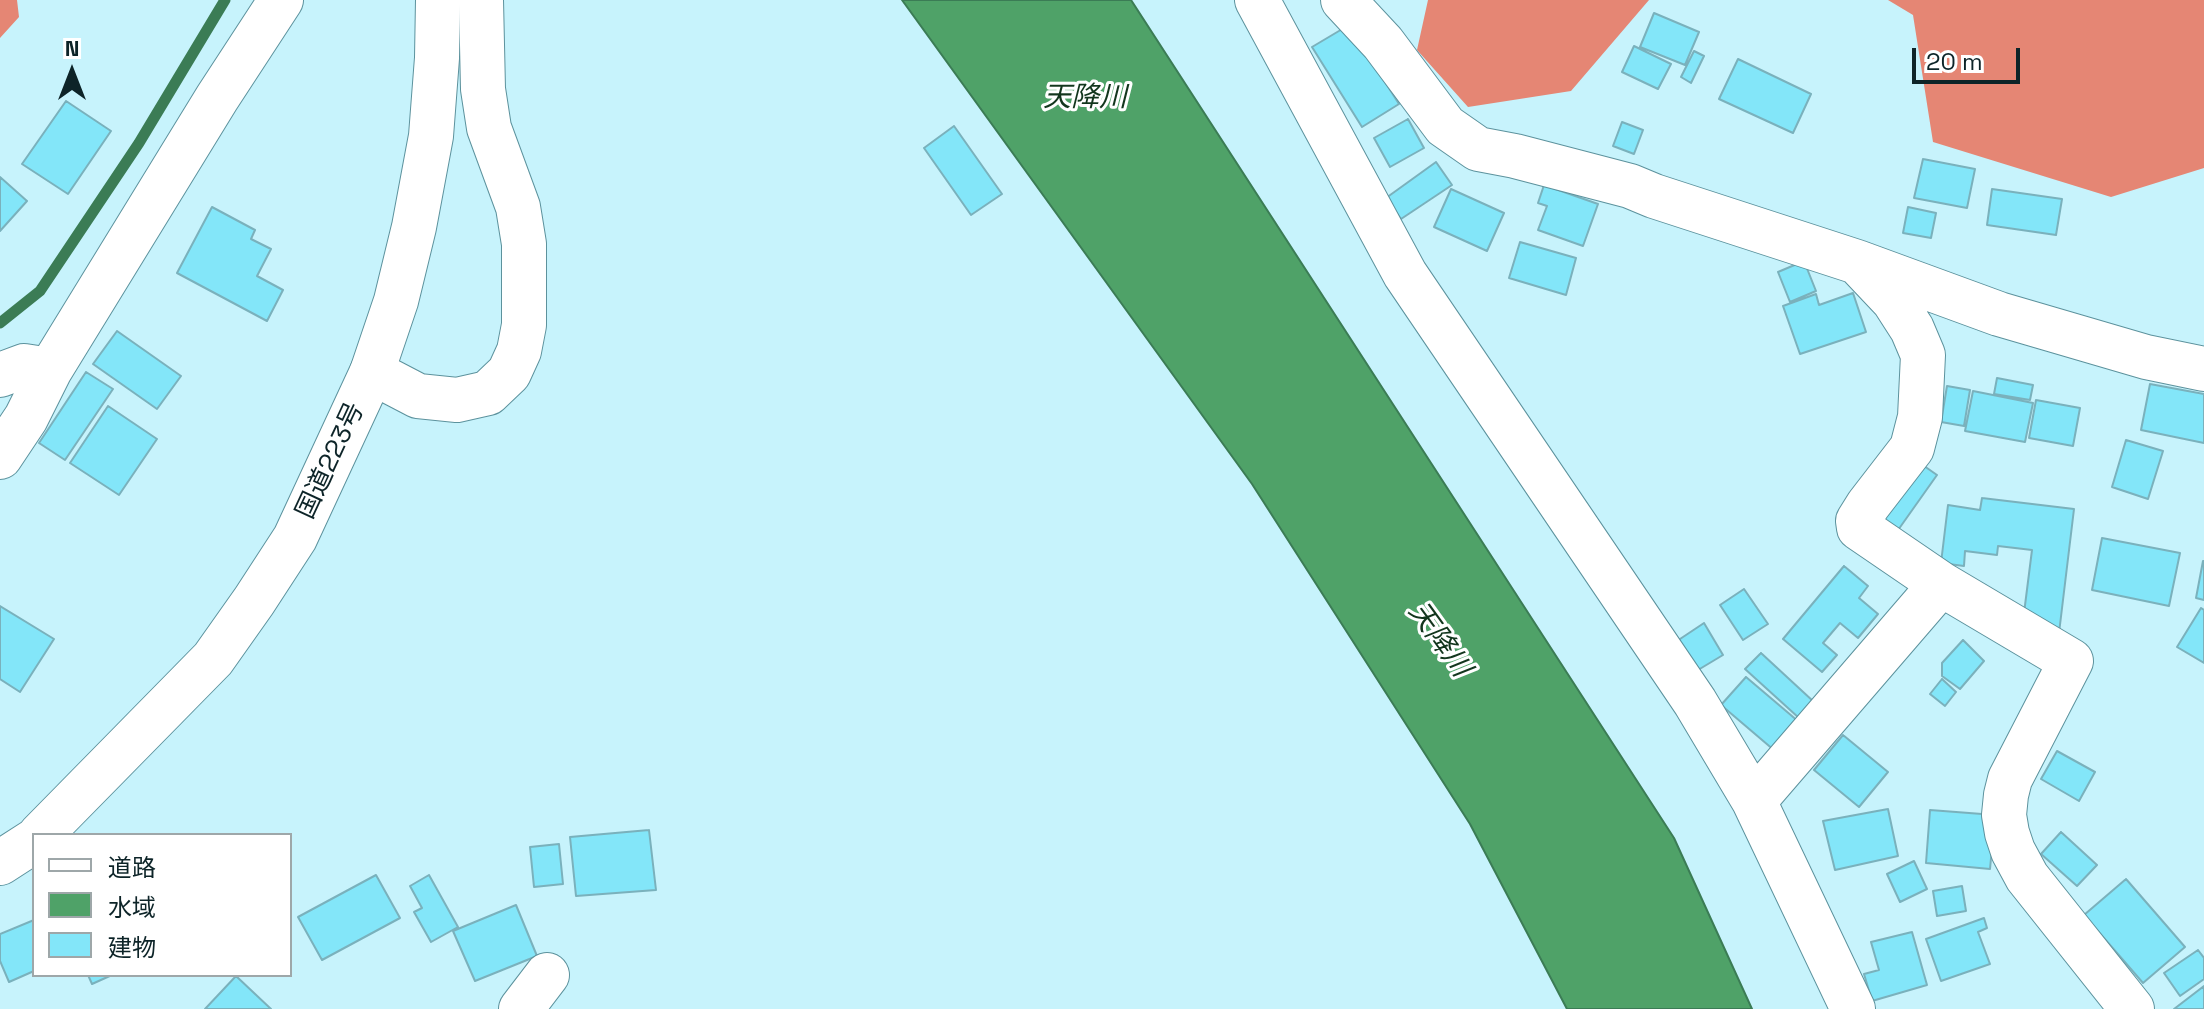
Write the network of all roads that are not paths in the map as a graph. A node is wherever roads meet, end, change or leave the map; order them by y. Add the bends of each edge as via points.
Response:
1 (281, 0) edge
2 (438, 0) edge
3 (481, 0) edge
4 (1257, 0) edge
5 (1343, 0) edge
6 (1857, 262) junction
7 (2204, 369) edge
8 (50, 370) junction
9 (372, 372) junction
10 (0, 375) edge
11 (0, 457) edge
12 (1941, 584) junction
13 (1754, 801) junction
14 (42, 833) edge
15 (32, 842) edge
16 (0, 863) edge
17 (547, 975) dead end
18 (521, 1009) edge
19 (1853, 1009) edge
20 (2132, 1009) edge

1 - 8 main road
2 - 9 main road, 国道223号 via 431,136 396,301
3 - 9 main road via 489,128 518,207 524,244 519,351 509,373 488,393 457,400 418,396
4 - 13 main road via 1405,274 1695,702
5 - 6 main road via 1383,43 1445,126 1478,149 1630,186
6 - 7 main road via 1999,314
6 - 12 main road via 1894,301 1923,355 1920,417 1912,448 1858,521 1859,528
8 - 10 main road via 24,366
8 - 11 main road
9 - 14 main road, 国道223号 via 295,538 213,659
12 - 13 main road
12 - 20 main road via 2071,661 2010,779 2007,833 2027,877
13 - 19 main road
15 - 16 main road
17 - 18 main road

